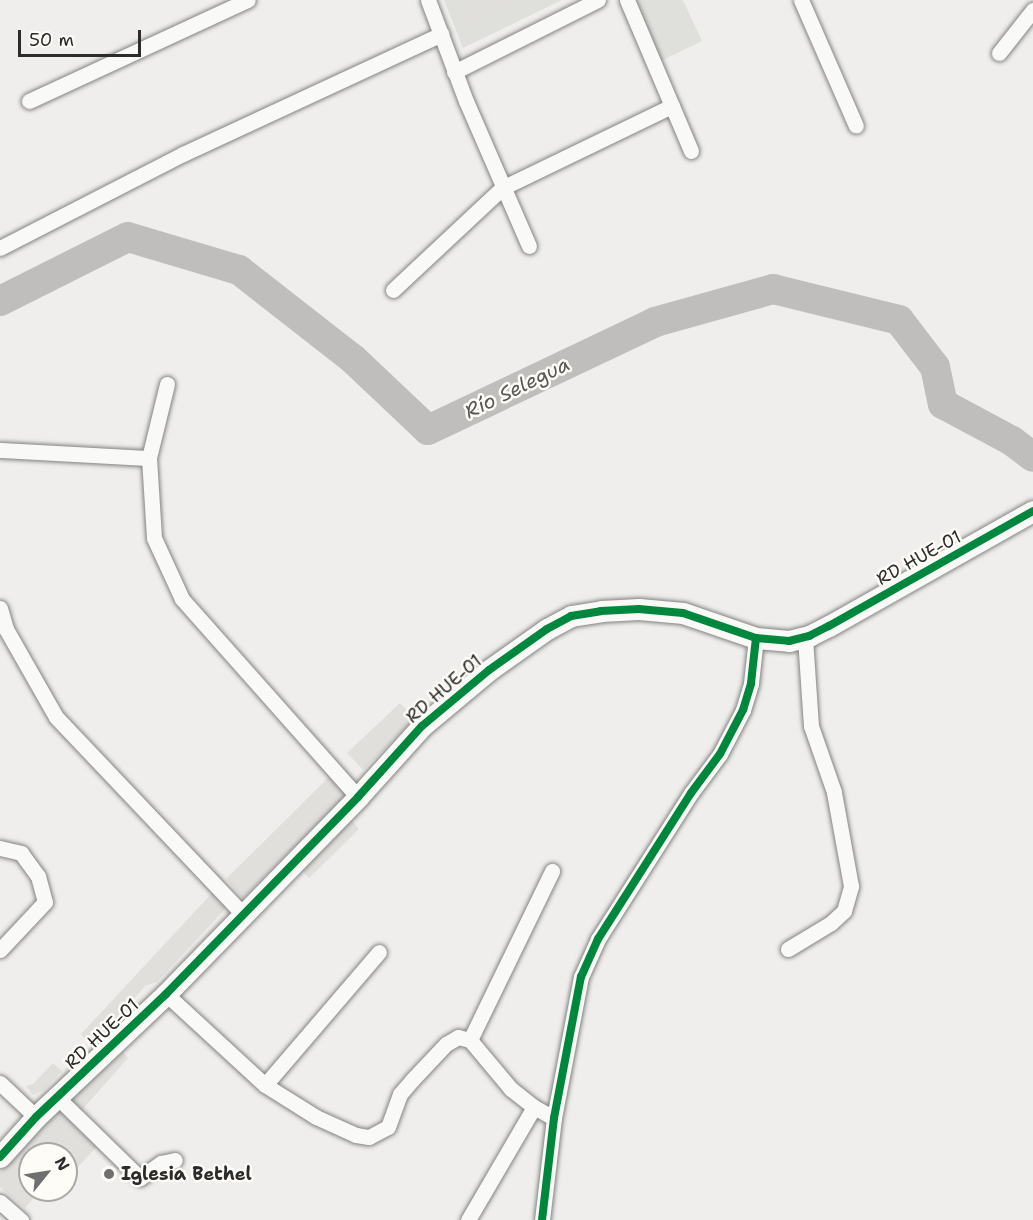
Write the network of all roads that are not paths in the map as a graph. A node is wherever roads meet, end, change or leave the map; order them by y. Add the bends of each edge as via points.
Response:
1 (248, 0) edge
2 (428, 0) edge
3 (598, 0) edge
4 (627, 0) edge
5 (801, 0) edge
6 (1033, 10) edge
7 (441, 34) junction
8 (999, 53) dead end
9 (454, 72) junction
10 (29, 101) dead end
11 (672, 106) junction
12 (856, 126) dead end
13 (691, 152) dead end
14 (502, 188) junction
15 (529, 246) dead end
16 (0, 248) edge
17 (393, 290) dead end
18 (167, 384) dead end
19 (0, 450) edge
20 (149, 458) junction
21 (1033, 511) edge
22 (0, 608) edge
23 (805, 637) junction
24 (756, 638) junction
25 (358, 797) junction
26 (0, 848) edge
27 (552, 871) dead end
28 (243, 914) junction
29 (788, 949) dead end
30 (0, 950) edge
31 (378, 952) dead end
32 (166, 994) junction
33 (470, 1040) junction
34 (0, 1083) edge
35 (265, 1084) junction
36 (57, 1097) junction
37 (534, 1107) junction
38 (36, 1117) junction
39 (554, 1118) junction
40 (0, 1157) edge
41 (175, 1160) dead end
42 (0, 1202) edge
43 (21, 1220) edge
44 (468, 1220) edge
45 (542, 1220) edge

1 - 10 street
2 - 7 street
3 - 9 street
4 - 11 street
5 - 12 street
6 - 8 street
7 - 9 street
7 - 16 street via 183,154
9 - 14 street
11 - 13 street
11 - 14 street
14 - 15 street
14 - 17 street
18 - 20 street
19 - 20 street
20 - 25 street via 154,538 182,599
21 - 23 street, RD HUE-01
22 - 28 street via 6,629 56,717
23 - 24 street, RD HUE-01
23 - 29 street via 811,726 834,792 851,886 844,911
24 - 25 street, RD HUE-01 via 683,613 639,609 571,616 489,670 422,726
24 - 39 street via 751,683 743,710 720,754 598,939 581,977
25 - 28 street, RD HUE-01
26 - 30 street via 21,853 38,876 45,902
27 - 33 street
28 - 32 street, RD HUE-01
31 - 35 street
32 - 35 street
32 - 36 street, RD HUE-01
33 - 35 street via 458,1037 446,1044 400,1094 388,1127 369,1137 316,1117
33 - 37 street via 511,1089
34 - 38 street
36 - 38 street, RD HUE-01
36 - 41 street via 140,1178 161,1163
37 - 39 street
37 - 44 street
38 - 40 street, RD HUE-01
39 - 45 street
42 - 43 street

